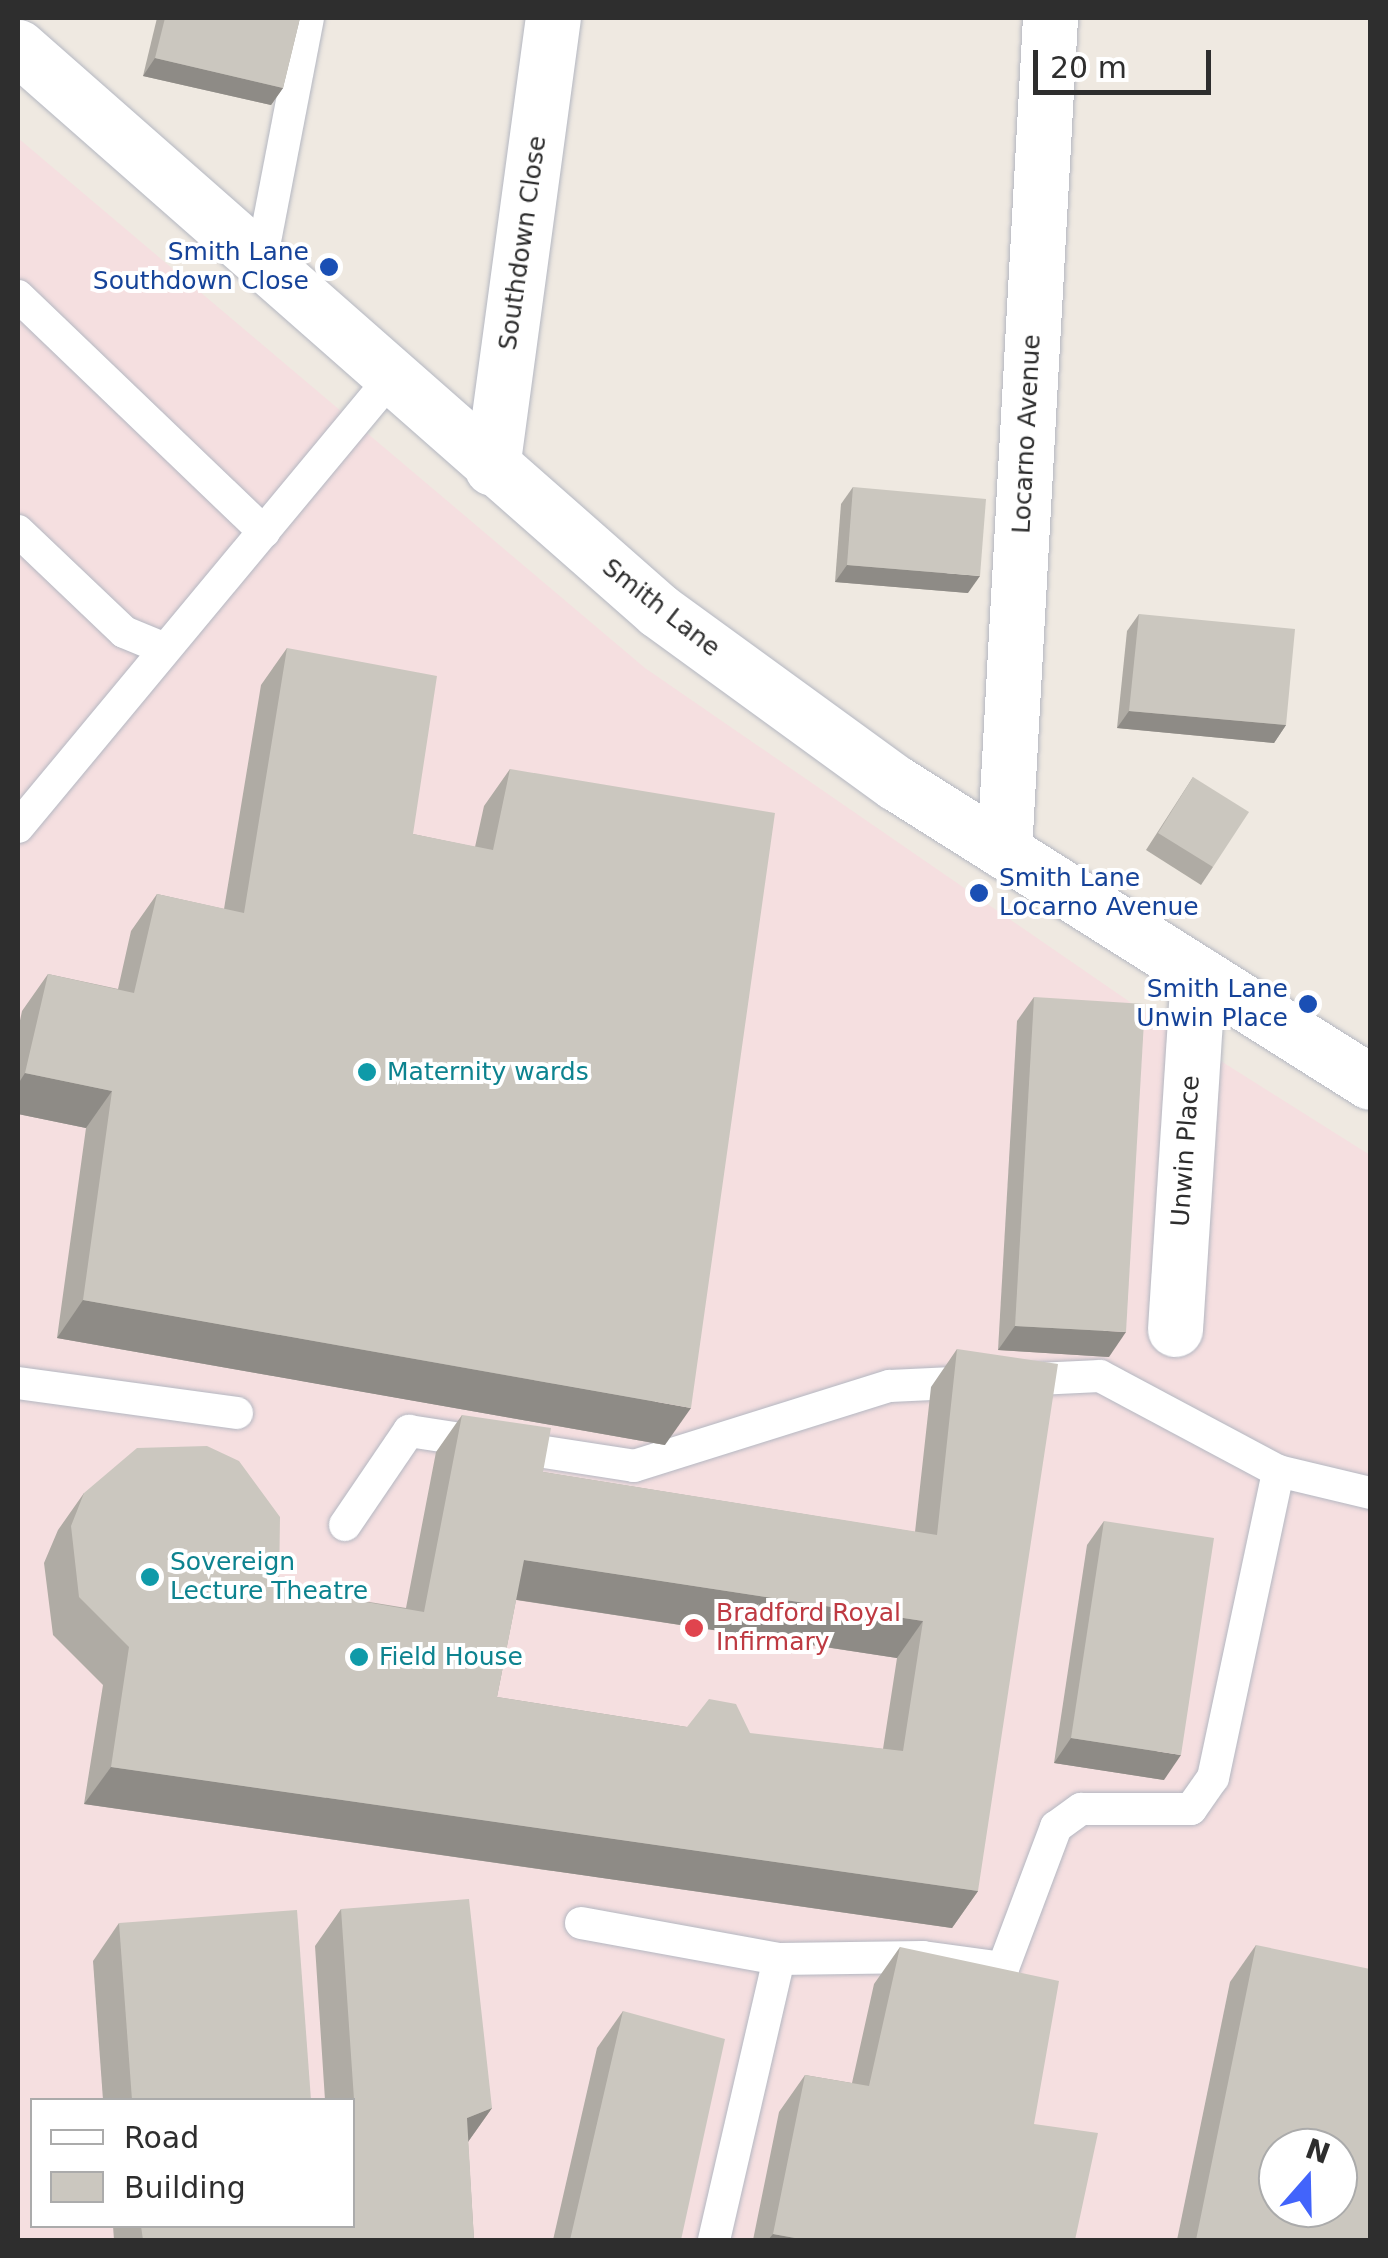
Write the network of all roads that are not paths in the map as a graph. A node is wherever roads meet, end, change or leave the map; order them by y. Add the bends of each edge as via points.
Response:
1 (308, 18) edge
2 (553, 18) edge
3 (1050, 18) edge
4 (18, 46) edge
5 (261, 262) junction
6 (18, 296) edge
7 (391, 378) junction
8 (492, 468) junction
9 (18, 530) edge
10 (264, 532) junction
11 (166, 650) junction
12 (18, 827) edge
13 (1004, 850) junction
14 (1198, 974) junction
15 (1370, 1082) edge
16 (1175, 1329) dead end
17 (18, 1383) edge
18 (238, 1413) dead end
19 (1278, 1470) junction
20 (1370, 1494) edge
21 (346, 1525) dead end
22 (581, 1922) dead end
23 (779, 1959) junction
24 (714, 2240) edge

1 - 5 lane
2 - 8 street, Southdown Close
3 - 13 street, Locarno Avenue
4 - 5 street, Smith Lane
5 - 7 street, Smith Lane
6 - 10 lane
7 - 8 street, Smith Lane
7 - 10 lane
8 - 13 street, Smith Lane via 658,611
9 - 11 lane via 124,632
10 - 11 lane
11 - 12 lane
13 - 14 street, Smith Lane
14 - 15 street, Smith Lane
14 - 16 street, Unwin Place
17 - 18 lane
19 - 20 lane
19 - 21 lane via 1100,1376 890,1386 634,1466 409,1431
19 - 23 lane via 1213,1778 1191,1809 1082,1809 1056,1828 1003,1968 923,1957
22 - 23 lane
23 - 24 lane

